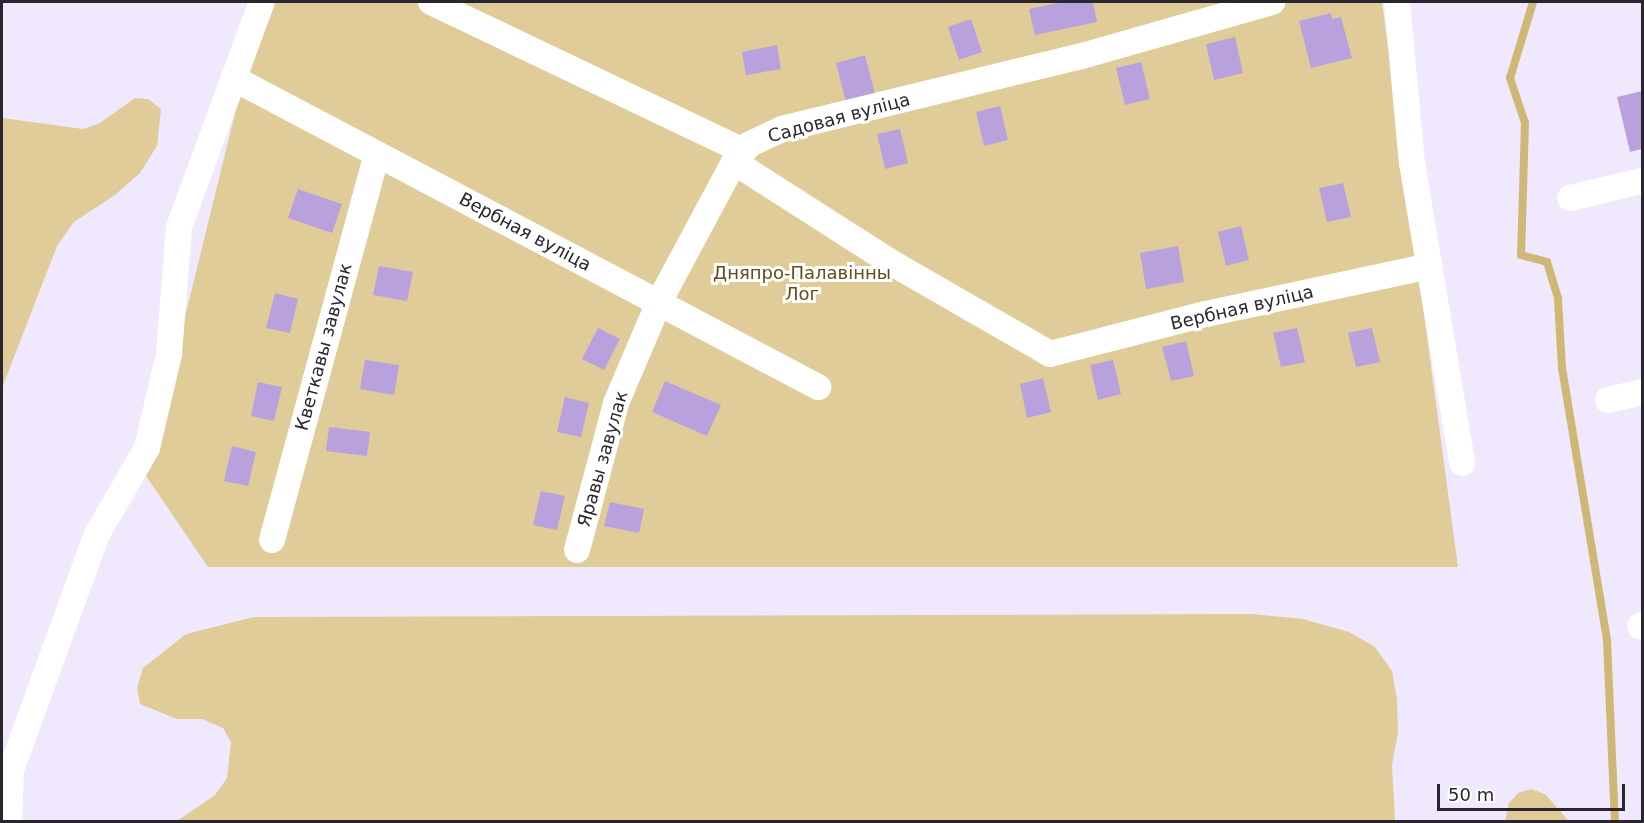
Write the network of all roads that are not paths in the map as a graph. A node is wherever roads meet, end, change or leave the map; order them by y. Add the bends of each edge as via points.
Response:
1 (262, 2) edge
2 (431, 2) edge
3 (1272, 2) edge
4 (1397, 2) edge
5 (233, 78) junction
6 (377, 154) junction
7 (739, 156) junction
8 (1642, 181) edge
9 (1570, 198) dead end
10 (1429, 266) junction
11 (660, 302) junction
12 (818, 387) dead end
13 (1642, 392) edge
14 (1608, 399) dead end
15 (1462, 463) dead end
16 (272, 540) dead end
17 (577, 550) dead end
18 (9, 822) edge

1 - 5 street
2 - 7 street
3 - 7 street, Садовая вуліца via 1082,56 782,129 757,140
4 - 10 street via 1412,163
5 - 6 street, Вербная вуліца
5 - 18 street via 179,227 169,354 147,448 96,536 10,770
6 - 11 street, Вербная вуліца
6 - 16 street, Кветкавы завулак
7 - 10 street, Вербная вуліца via 973,312 1031,346 1057,355 1206,314
7 - 11 street, Яравы завулак
8 - 9 street
10 - 15 street
11 - 12 street, Вербная вуліца
11 - 17 street, Яравы завулак via 616,403
13 - 14 street

